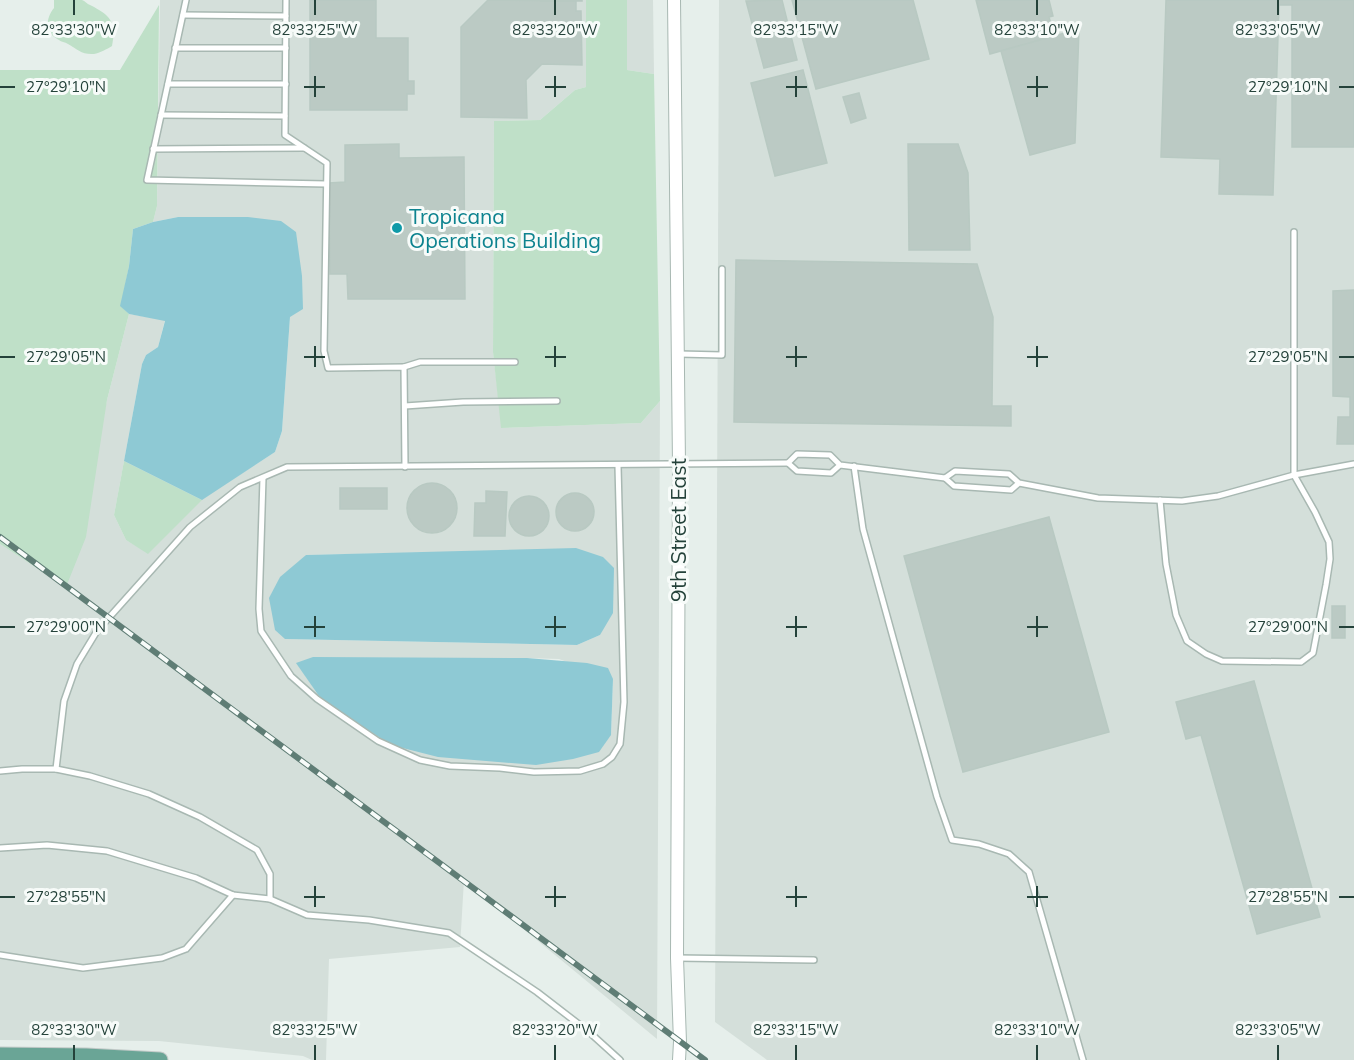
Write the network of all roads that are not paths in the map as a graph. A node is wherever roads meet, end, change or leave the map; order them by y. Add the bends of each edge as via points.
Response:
1 (186, 0) edge
2 (286, 0) edge
3 (674, 0) edge
4 (183, 15) junction
5 (286, 16) junction
6 (175, 48) junction
7 (286, 48) junction
8 (168, 84) junction
9 (286, 84) junction
10 (161, 115) junction
11 (285, 116) junction
12 (304, 148) junction
13 (153, 149) junction
14 (326, 184) junction
15 (1294, 232) dead end
16 (722, 269) dead end
17 (678, 354) junction
18 (515, 362) dead end
19 (404, 367) junction
20 (557, 401) dead end
21 (405, 406) junction
22 (788, 463) junction
23 (1354, 464) edge
24 (678, 465) junction
25 (840, 465) junction
26 (618, 466) junction
27 (854, 466) junction
28 (405, 467) junction
29 (1294, 476) junction
30 (263, 478) junction
31 (945, 478) junction
32 (1019, 483) junction
33 (1160, 500) junction
34 (56, 769) junction
35 (0, 771) edge
36 (0, 848) edge
37 (233, 895) junction
38 (270, 899) junction
39 (0, 955) edge
40 (677, 958) junction
41 (814, 960) dead end
42 (0, 1055) edge
43 (160, 1060) edge
44 (620, 1060) edge
45 (679, 1060) edge
46 (1083, 1060) edge

1 - 4 lane
2 - 5 lane
3 - 17 street, 9th Street East
4 - 5 lane
4 - 6 lane
5 - 7 lane
6 - 7 lane
6 - 8 lane
7 - 9 lane
8 - 9 lane
8 - 10 lane
9 - 11 lane
10 - 11 lane
10 - 13 lane
11 - 12 lane via 285,135
12 - 13 lane
12 - 14 lane via 327,163
13 - 14 lane via 147,180
14 - 19 lane via 324,351 328,368
15 - 29 lane
16 - 17 lane via 722,354
17 - 24 street, 9th Street East
18 - 19 lane via 420,362
19 - 21 lane
20 - 21 lane
21 - 28 lane
22 - 24 lane
22 - 25 lane via 797,471 831,473
22 - 25 lane via 797,454 830,455
23 - 29 lane
24 - 26 lane
24 - 40 street, 9th Street East
25 - 27 lane
26 - 28 lane
26 - 30 lane via 624,702 620,744 603,764 580,771 534,772 420,760 378,741 291,676 261,631
27 - 31 lane
27 - 46 lane via 863,529 952,840 1009,854 1029,872
28 - 30 lane via 287,467
29 - 33 lane via 1218,496
29 - 33 lane via 1316,512 1329,542 1330,559 1316,643 1313,653 1300,663 1222,661 1187,641 1176,615 1166,564
30 - 34 lane via 240,488 190,527 97,631 78,664 64,701
31 - 32 lane via 955,471 1009,474
31 - 32 lane via 954,486 1011,490
32 - 33 lane via 1098,498
34 - 35 lane
34 - 38 lane via 149,794 200,817 257,850 270,874
36 - 37 lane via 47,845 107,851 196,878
37 - 38 lane
37 - 39 lane via 186,949 162,958 83,968
38 - 44 lane via 307,915 449,933 537,992
40 - 41 lane
40 - 45 street, 9th Street East
42 - 43 main road

